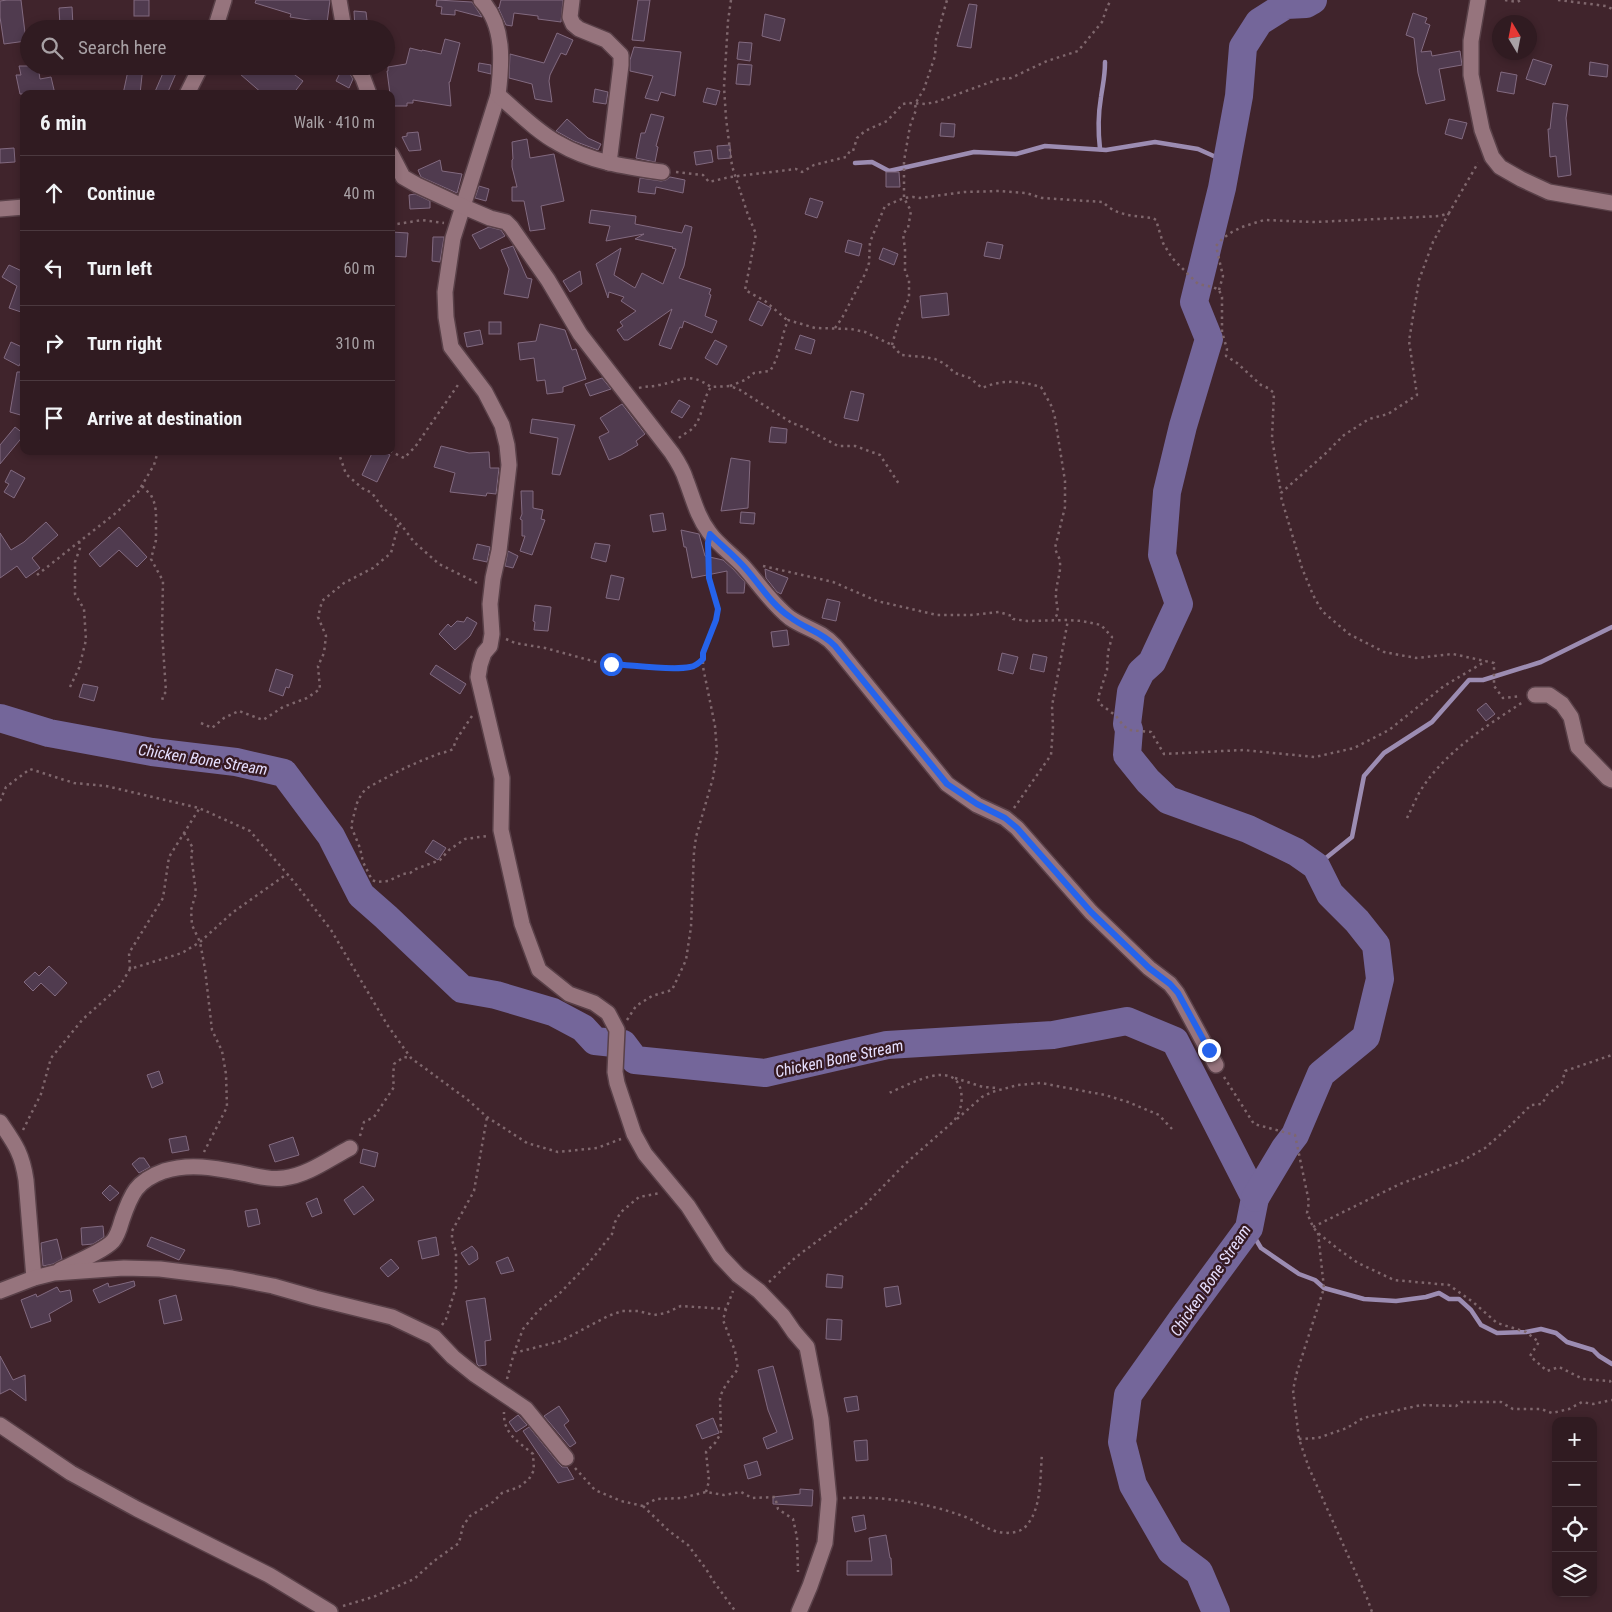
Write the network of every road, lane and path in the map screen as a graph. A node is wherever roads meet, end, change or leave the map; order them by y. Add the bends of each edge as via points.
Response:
1 (224, 0) edge
2 (339, 0) edge
3 (481, 0) edge
4 (572, 0) edge
5 (731, 0) edge
6 (947, 0) edge
7 (1112, 0) edge
8 (1478, 0) edge
9 (1505, 0) edge
10 (1521, 0) edge
11 (1558, 0) edge
12 (1612, 9) edge
13 (218, 20) edge
14 (342, 20) edge
15 (196, 75) edge
16 (361, 75) edge
17 (189, 90) edge
18 (368, 90) edge
19 (498, 94) junction
20 (915, 104) junction
21 (1487, 144) junction
22 (395, 162) edge
23 (609, 163) junction
24 (662, 172) joint
25 (735, 177) junction
26 (904, 198) junction
27 (1612, 203) edge
28 (20, 207) edge
29 (0, 209) edge
30 (459, 213) junction
31 (1449, 213) junction
32 (395, 225) edge
33 (1218, 290) junction
34 (788, 320) junction
35 (834, 328) junction
36 (892, 345) junction
37 (480, 385) junction
38 (730, 386) junction
39 (711, 387) junction
40 (627, 396) junction
41 (672, 453) junction
42 (395, 454) edge
43 (157, 455) edge
44 (339, 455) edge
45 (898, 484) dead end
46 (142, 486) junction
47 (1281, 493) junction
48 (398, 522) junction
49 (710, 534) junction
50 (79, 541) junction
51 (744, 567) junction
52 (37, 575) dead end
53 (492, 591) junction
54 (1068, 620) junction
55 (1052, 621) junction
56 (492, 634) junction
57 (703, 659) junction
58 (1486, 661) junction
59 (70, 687) dead end
60 (1535, 695) junction
61 (482, 698) junction
62 (162, 702) dead end
63 (201, 723) dead end
64 (1612, 780) edge
65 (0, 801) edge
66 (199, 808) junction
67 (1005, 818) junction
68 (1407, 818) dead end
69 (501, 830) junction
70 (184, 833) junction
71 (287, 874) junction
72 (200, 942) junction
73 (130, 969) junction
74 (617, 1032) junction
75 (1612, 1055) edge
76 (411, 1058) junction
77 (1216, 1065) joint
78 (952, 1077) junction
79 (1002, 1088) junction
80 (889, 1093) dead end
81 (487, 1117) junction
82 (954, 1121) junction
83 (0, 1122) edge
84 (1172, 1129) dead end
85 (634, 1134) junction
86 (13, 1142) junction
87 (350, 1148) joint
88 (198, 1166) junction
89 (672, 1186) junction
90 (1314, 1227) junction
91 (1318, 1233) junction
92 (54, 1273) junction
93 (738, 1275) junction
94 (34, 1278) junction
95 (0, 1291) edge
96 (759, 1291) junction
97 (726, 1309) junction
98 (434, 1337) junction
99 (514, 1353) junction
100 (1612, 1386) edge
101 (506, 1396) junction
102 (1612, 1400) edge
103 (0, 1425) edge
104 (1299, 1439) junction
105 (1042, 1454) dead end
106 (566, 1458) joint
107 (706, 1492) junction
108 (829, 1499) junction
109 (643, 1506) junction
110 (810, 1586) junction
111 (329, 1611) edge
112 (736, 1612) edge
113 (799, 1612) edge
114 (1372, 1612) edge

1 - 13 street
2 - 14 street
3 - 19 street via 487,6 499,36 502,57
4 - 23 street via 570,18 573,24 606,40 621,54
5 - 25 path via 724,86
6 - 20 path via 936,39 935,56 924,89
7 - 20 path via 1102,22 1078,51 1047,60 1011,78 999,79 936,102
8 - 21 street via 1471,41 1471,75
9 - 10 path
11 - 12 path
15 - 17 street
16 - 18 street
19 - 23 street via 556,142
19 - 30 street
20 - 25 path via 902,104 887,121 865,131 846,157 814,165 802,172 796,168
20 - 26 path via 904,161
21 - 27 street via 1500,167 1521,179 1549,192
21 - 31 path
22 - 30 street via 403,177
23 - 24 street
24 - 25 path via 703,175 710,182
25 - 34 path via 756,234 745,290
26 - 33 path via 1000,191 1042,198 1103,202 1118,213 1156,220 1162,243 1172,258 1198,284
26 - 35 path via 885,206 882,211 870,242 869,263
26 - 36 path via 911,211 908,228 903,234 909,298
28 - 29 street
30 - 32 path via 442,223 422,220
30 - 37 street via 445,292 447,325 451,347
30 - 40 street via 490,218 511,226 580,334
31 - 33 path via 1344,220 1264,220 1242,227 1216,246 1222,276
31 - 47 path via 1433,242 1419,280 1409,341 1417,395 1388,414 1369,419 1344,435
33 - 47 path via 1222,298 1226,356 1274,393 1272,438
34 - 35 path via 815,328
34 - 38 path via 770,371 754,373
35 - 36 path via 865,332
36 - 55 path via 901,355 935,359 982,388 1004,381 1041,387 1055,418 1065,482 1065,507 1055,548 1060,562 1055,597 1058,610
37 - 42 path via 467,380 459,382 415,447 404,458
37 - 53 street via 502,425 509,465
38 - 39 path
38 - 45 path via 838,446 855,446 880,455
39 - 40 path via 696,379 683,378 639,388
39 - 41 path via 692,429 679,439
40 - 41 street
41 - 49 street via 684,473 699,517
43 - 46 path
44 - 48 path via 346,474 372,492
46 - 50 path via 117,512
46 - 62 path via 151,495 156,511 152,559 163,582 166,692
47 - 58 path via 1313,595 1322,611 1349,634 1384,652 1416,658 1453,654
48 - 53 path via 438,564
48 - 63 path via 391,553 373,568 344,582 322,601 318,617 326,636 318,666 320,689 263,720 239,711 212,728
49 - 51 street
49 - 57 path via 709,578 718,609
50 - 52 path
50 - 59 path via 75,594 84,609 86,640
51 - 55 path via 758,565 833,582 877,601 937,614 999,612 1014,619
51 - 67 street via 790,617 828,638 947,784
53 - 56 street
54 - 55 path
54 - 58 path via 1102,625 1109,632 1112,643 1099,703 1130,730 1151,732 1164,754 1243,750 1315,757 1354,748 1389,730 1444,686
54 - 67 path via 1052,706 1051,756
56 - 57 path via 515,643 600,663 689,667
56 - 61 street via 478,677
57 - 74 path via 717,752 714,778 696,836 686,960 672,990 652,996 636,1006
58 - 60 path via 1494,663 1494,686 1502,698
60 - 64 street via 1549,694 1562,704 1571,717 1578,747
60 - 68 path via 1464,742 1436,770
61 - 69 street via 502,778
61 - 69 path via 453,749 433,755 362,792 352,826 363,862 372,880 377,882 388,882 440,860 465,839 489,836
65 - 66 path via 6,787 30,769 74,783 106,786
66 - 70 path
66 - 71 path via 250,831
67 - 77 street via 1091,912 1178,993
69 - 74 street via 522,924 539,970 569,994 602,1008
70 - 72 path via 193,848 196,893 191,910 192,925
70 - 73 path via 169,857 164,898 129,953
71 - 72 path via 232,913
71 - 76 path via 331,930 388,1026
72 - 73 path via 182,953
72 - 88 path via 212,1030 222,1051 226,1074 227,1107
73 - 86 path via 120,986 83,1019 51,1058 41,1094 22,1133
74 - 85 street via 615,1072
75 - 90 path via 1565,1071 1562,1083 1542,1104 1531,1105 1491,1143 1462,1161 1400,1184
76 - 81 path
76 - 87 path via 404,1057 394,1064 394,1087 374,1117 364,1122 360,1136
77 - 90 path via 1254,1124 1295,1135 1309,1202 1307,1213
78 - 79 path
78 - 80 path via 942,1074 929,1077
78 - 82 path via 957,1082 962,1101
79 - 82 path via 982,1097
79 - 84 path via 1041,1083 1105,1095 1159,1115
81 - 85 path via 527,1143 558,1152 597,1148
81 - 98 path via 474,1192 452,1230 456,1287 446,1319
82 - 96 path via 862,1208
83 - 86 street
85 - 89 street via 645,1154
86 - 94 street via 20,1153 26,1180
87 - 88 street via 301,1174 284,1178 267,1179
88 - 92 street via 164,1171 149,1178 129,1198 113,1241
89 - 93 street via 720,1256
89 - 99 path via 659,1194 639,1197 621,1212 612,1234 588,1264 523,1328
90 - 91 path
91 - 100 path via 1358,1263 1394,1280 1449,1285 1497,1323 1526,1332 1539,1342 1530,1356 1547,1371 1559,1366 1583,1378 1610,1381
91 - 104 path via 1324,1288 1293,1390
92 - 94 street
92 - 98 street via 160,1269 232,1278 392,1317
93 - 96 street
93 - 97 path
94 - 95 street
96 - 108 street via 807,1347 821,1419
97 - 99 path via 681,1306 654,1315 622,1311 561,1341
97 - 107 path via 723,1320 738,1369 722,1393 720,1433 706,1452 709,1481
98 - 101 street via 453,1357
99 - 101 path via 507,1373
101 - 106 street via 526,1409
101 - 111 path via 504,1414 509,1434 533,1454 534,1470 529,1479 470,1516 463,1526 459,1543 414,1580
102 - 104 path via 1593,1404 1582,1402 1552,1413 1541,1409 1513,1409 1501,1402 1421,1405 1363,1418 1347,1428 1318,1438
103 - 111 street via 71,1473 269,1575
104 - 114 path
105 - 108 path via 1034,1514 1026,1526 1014,1533 999,1532 946,1510 887,1498
106 - 109 path via 595,1490
107 - 109 path via 682,1498 656,1498
107 - 110 path via 724,1495 741,1492 752,1498 775,1497 778,1509 793,1519 798,1577
108 - 110 street via 825,1543
109 - 112 path via 688,1545
110 - 113 street

